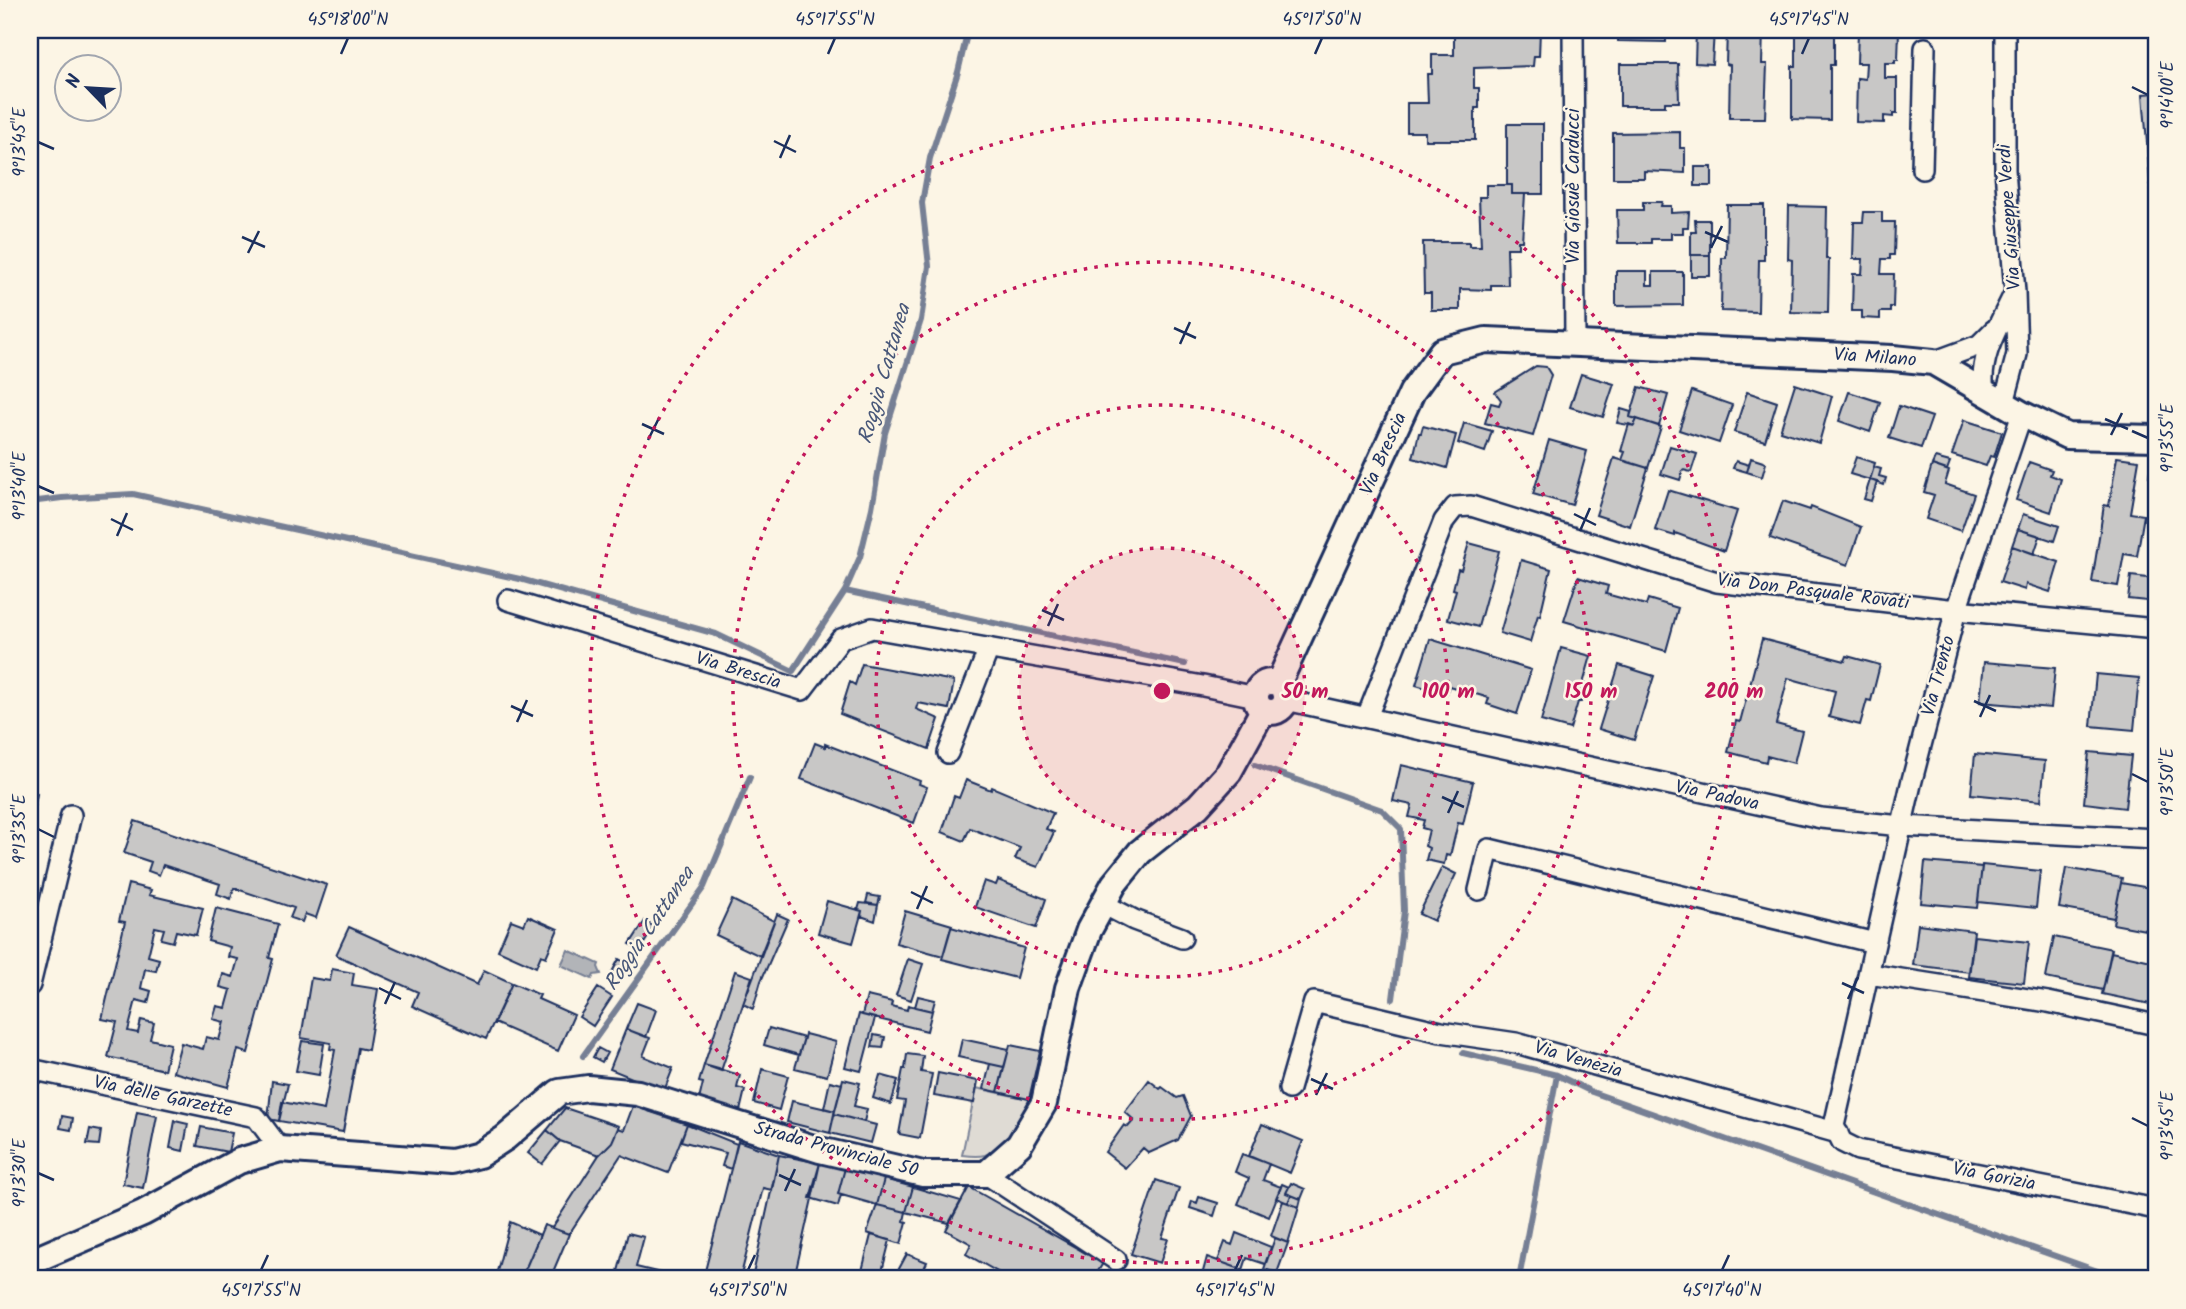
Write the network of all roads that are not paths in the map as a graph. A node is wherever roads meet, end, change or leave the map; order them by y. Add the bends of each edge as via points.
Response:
1 (1573, 30) edge
2 (2005, 30) edge
3 (1925, 48) dead end
4 (1922, 169) dead end
5 (2015, 292) junction
6 (1997, 327) junction
7 (1575, 342) junction
8 (1933, 362) junction
9 (2003, 403) junction
10 (2156, 438) edge
11 (508, 600) dead end
12 (1956, 610) junction
13 (2156, 629) edge
14 (989, 648) junction
15 (1282, 692) junction
16 (1260, 704) junction
17 (1367, 717) junction
18 (948, 752) dead end
19 (71, 815) dead end
20 (1902, 826) junction
21 (2156, 839) edge
22 (1479, 890) dead end
23 (1103, 904) junction
24 (1182, 938) dead end
25 (1875, 943) junction
26 (1869, 974) junction
27 (30, 985) edge
28 (2156, 1025) edge
29 (30, 1069) edge
30 (1289, 1089) dead end
31 (1838, 1133) junction
32 (280, 1149) junction
33 (986, 1174) junction
34 (2156, 1209) edge
35 (1116, 1261) dead end
36 (30, 1262) edge

1 - 7 street, Via Giosuè Carducci
2 - 5 street, Via Giuseppe Verdi via 2005,170
3 - 4 street
5 - 6 street
5 - 9 street, Via Giuseppe Verdi via 2017,354
6 - 8 street via 1979,345
6 - 9 street via 1981,376
7 - 8 street, Via Milano
7 - 15 street, Via Brescia via 1486,340 1442,351 1412,392
8 - 9 street, Via Milano
9 - 10 street, Via Milano via 2067,436
9 - 12 street, Via Trento
11 - 14 street, Via Brescia via 802,690 841,639 872,628
12 - 13 street, Via Don Pasquale Rovati
12 - 17 street, Via Don Pasquale Rovati via 1717,582 1471,506 1455,507 1444,521
12 - 20 street, Via Trento
14 - 16 street, Via Brescia via 1203,686
14 - 18 street
15 - 16 street via 1263,684 1257,692
15 - 17 street, Via Padova
16 - 23 street via 1229,772 1198,806 1140,852
17 - 20 street, Via Padova via 1821,818
19 - 27 street
20 - 21 street, Via Padova
20 - 25 street, Via Trento
22 - 25 street via 1489,849
23 - 24 street
23 - 33 street via 1068,988 1044,1103 1019,1145
25 - 26 street, Via Trento
26 - 28 street via 2048,1002
26 - 31 street, Via Trento via 1834,1126
29 - 32 street, Via delle Garzette via 256,1116
30 - 31 street, Via Venezia via 1314,1002 1441,1032 1516,1043
31 - 34 street, Via Gorizia via 1842,1142 1858,1150
32 - 33 street, Strada Provinciale 50 via 452,1162 479,1155 559,1093 589,1088 638,1093 820,1150 923,1174
32 - 36 street via 239,1161 143,1213
33 - 35 street

